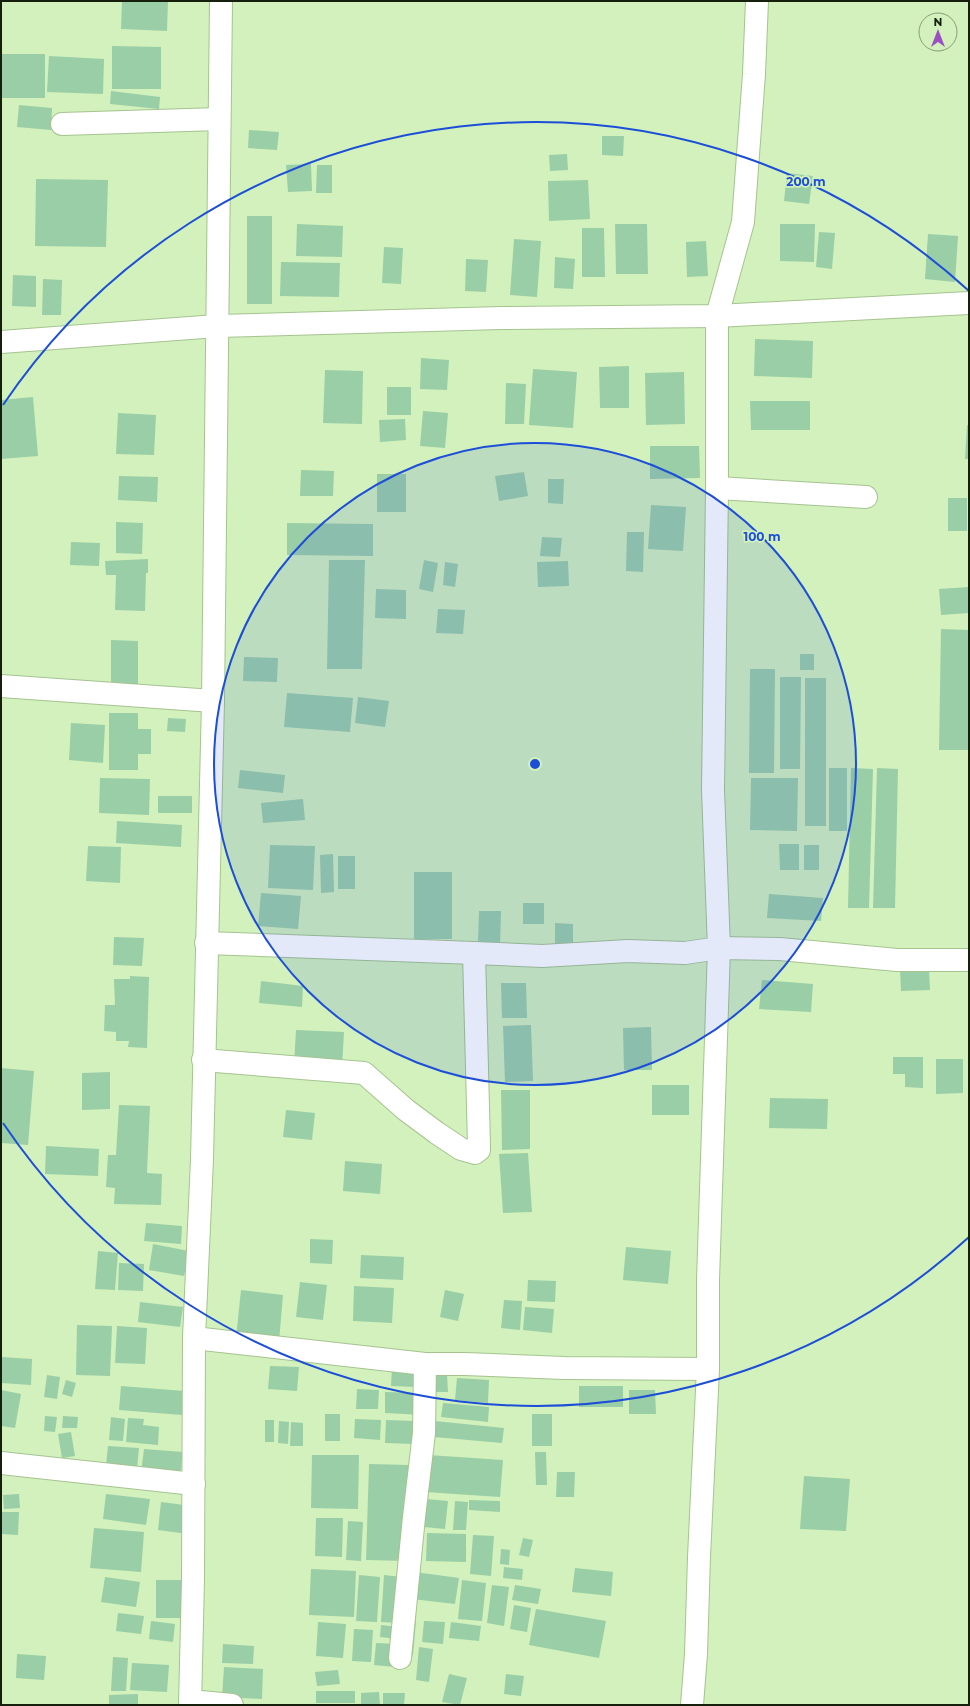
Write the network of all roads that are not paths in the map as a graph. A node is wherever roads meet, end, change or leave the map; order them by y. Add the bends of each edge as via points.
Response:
1 (221, 1) edge
2 (757, 1) edge
3 (219, 119) junction
4 (62, 124) dead end
5 (969, 303) edge
6 (717, 316) junction
7 (217, 326) junction
8 (1, 342) edge
9 (717, 488) junction
10 (866, 497) dead end
11 (1, 686) edge
12 (213, 701) junction
13 (206, 943) junction
14 (718, 948) junction
15 (474, 953) junction
16 (969, 960) edge
17 (203, 1060) junction
18 (194, 1338) junction
19 (425, 1364) junction
20 (708, 1370) junction
21 (1, 1463) edge
22 (194, 1484) junction
23 (400, 1658) dead end
24 (190, 1703) edge
25 (232, 1705) edge
26 (692, 1705) edge

1 - 3 street
2 - 6 street via 743,222
3 - 4 street
3 - 7 street
5 - 6 street
6 - 7 street via 501,318
6 - 9 street
7 - 8 street
7 - 12 street
9 - 10 street
9 - 14 street via 713,790
11 - 12 street
12 - 13 street
13 - 15 street
13 - 17 street
14 - 15 street via 685,952 628,951 542,956
14 - 16 street via 780,949 897,960
14 - 20 street
15 - 17 street via 479,1145 479,1150 475,1153 461,1149 437,1133 364,1073
17 - 18 street
18 - 19 street
18 - 22 street
19 - 20 street
19 - 23 street via 424,1433
20 - 26 street
21 - 22 street
22 - 24 street
24 - 25 street

